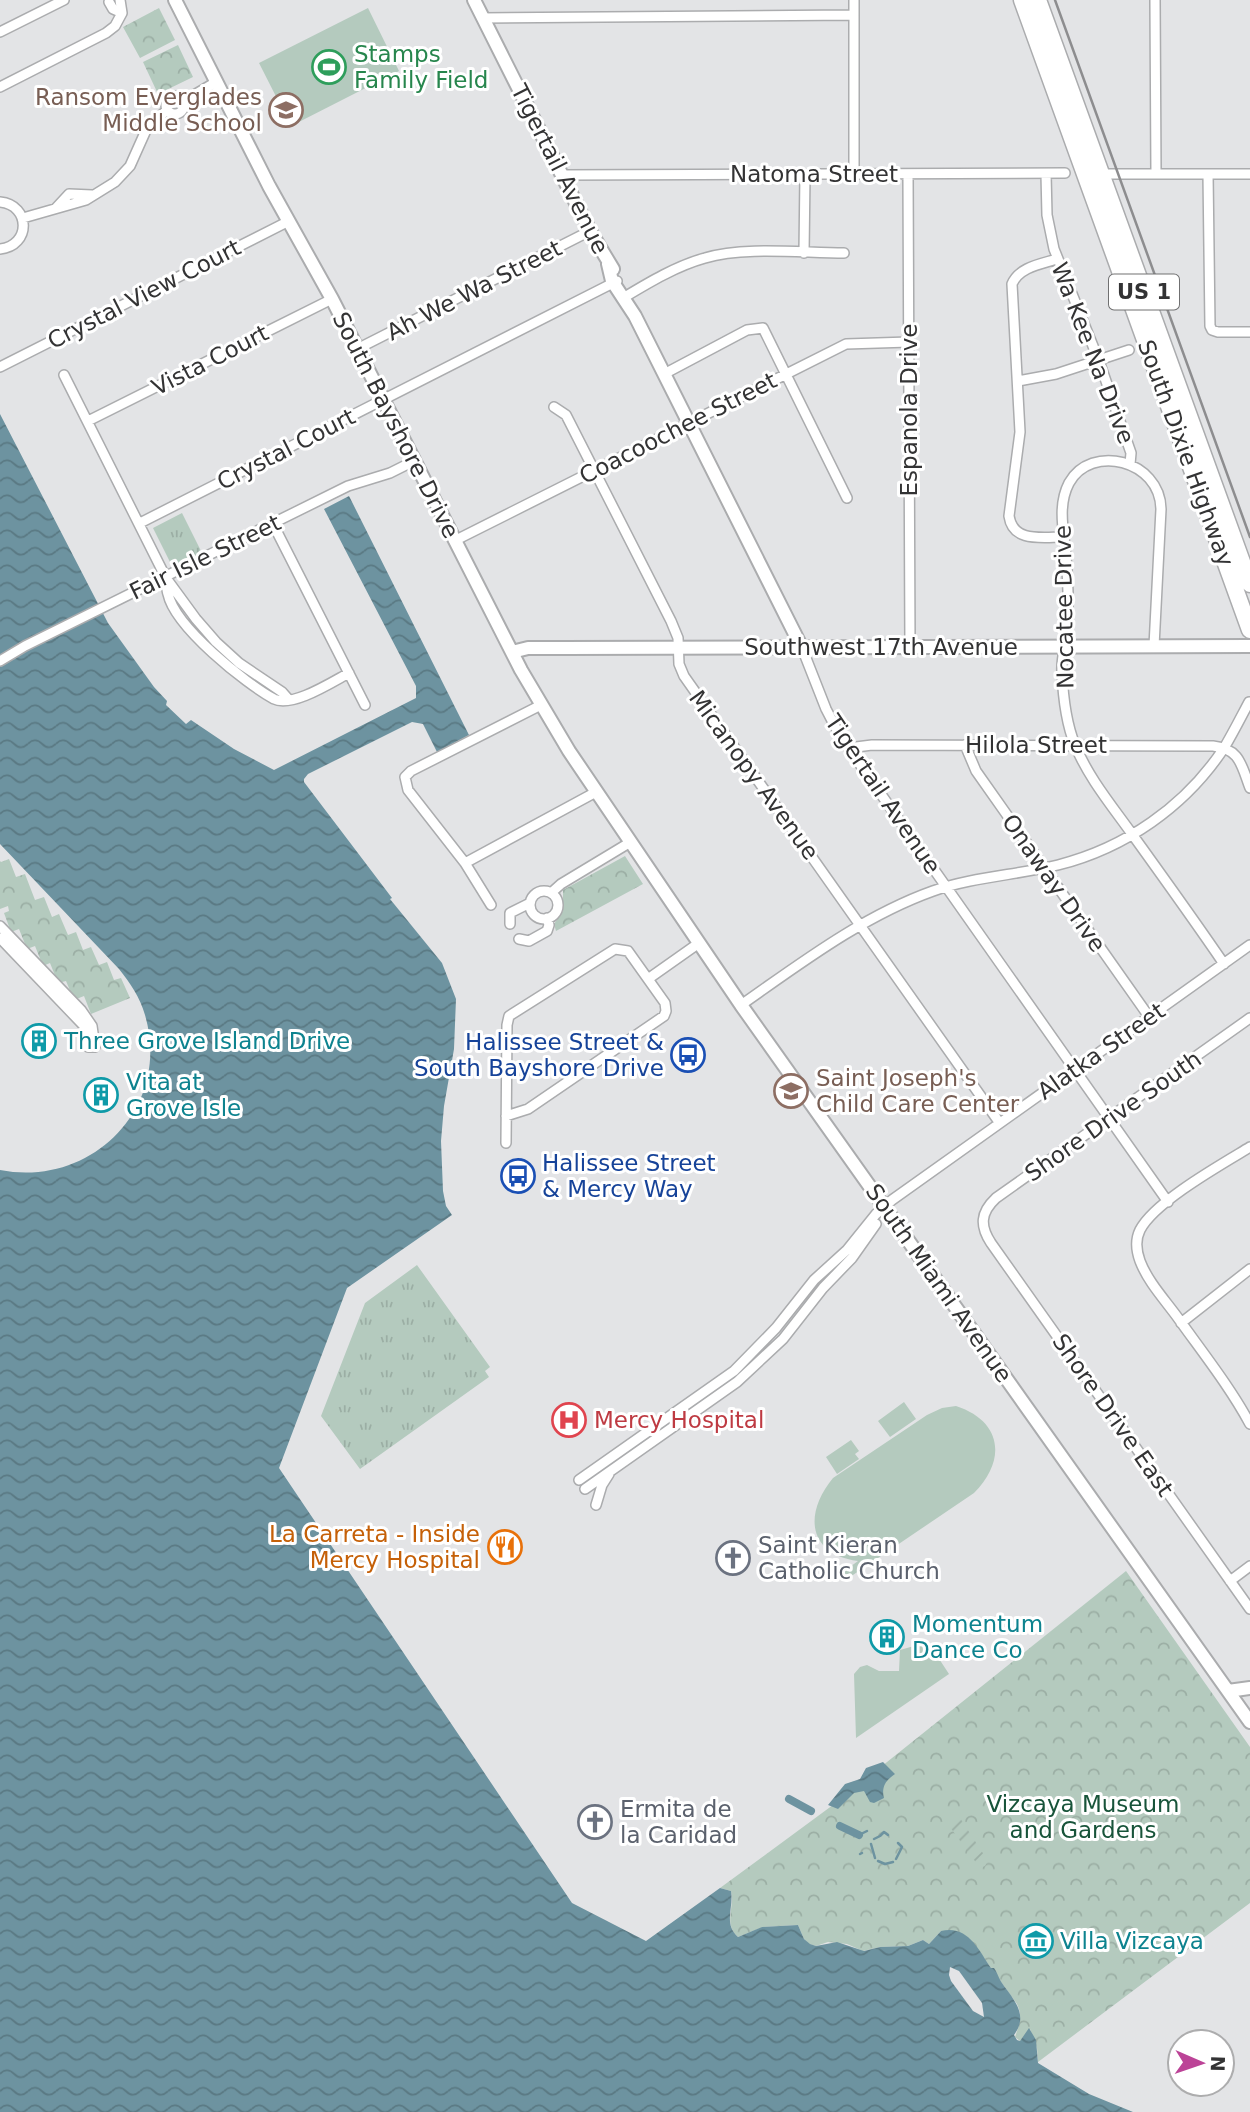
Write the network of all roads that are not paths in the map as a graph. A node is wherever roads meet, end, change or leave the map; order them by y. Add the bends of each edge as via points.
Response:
1 (64, 0) edge
2 (120, 0) edge
3 (175, 0) edge
4 (474, 0) edge
5 (854, 0) edge
6 (1022, 0) edge
7 (1038, 0) edge
8 (1155, 0) edge
9 (109, 2) dead end
10 (122, 13) junction
11 (854, 15) junction
12 (482, 18) junction
13 (0, 32) edge
14 (216, 82) junction
15 (0, 87) edge
16 (1082, 165) junction
17 (854, 173) junction
18 (1065, 173) dead end
19 (804, 174) junction
20 (908, 174) junction
21 (1045, 174) junction
22 (1102, 174) junction
23 (1156, 174) junction
24 (1209, 174) junction
25 (1250, 174) edge
26 (562, 176) junction
27 (0, 202) edge
28 (23, 218) junction
29 (289, 221) junction
30 (590, 231) junction
31 (0, 249) edge
32 (804, 253) junction
33 (844, 253) dead end
34 (1057, 259) junction
35 (616, 281) junction
36 (626, 296) junction
37 (332, 299) junction
38 (1250, 332) edge
39 (909, 342) junction
40 (357, 349) junction
41 (1129, 349) dead end
42 (1099, 361) junction
43 (0, 367) edge
44 (785, 373) junction
45 (664, 374) junction
46 (64, 375) dead end
47 (1018, 381) junction
48 (383, 400) junction
49 (554, 407) dead end
50 (88, 421) junction
51 (688, 422) junction
52 (414, 461) junction
53 (1130, 464) junction
54 (594, 470) junction
55 (847, 498) dead end
56 (140, 523) junction
57 (273, 524) junction
58 (1064, 537) junction
59 (454, 541) junction
60 (166, 578) junction
61 (1250, 584) edge
62 (1250, 630) edge
63 (1154, 646) junction
64 (1250, 646) edge
65 (679, 647) junction
66 (910, 647) junction
67 (1064, 647) junction
68 (802, 648) junction
69 (512, 652) junction
70 (0, 661) edge
71 (349, 673) junction
72 (1249, 702) edge
73 (365, 705) dead end
74 (541, 705) junction
75 (965, 745) junction
76 (1074, 745) junction
77 (1224, 747) junction
78 (848, 748) junction
79 (1250, 788) edge
80 (596, 792) junction
81 (1133, 835) junction
82 (629, 843) junction
83 (465, 863) junction
84 (1044, 868) junction
85 (946, 888) junction
86 (551, 893) junction
87 (530, 903) junction
88 (491, 905) dead end
89 (547, 918) junction
90 (510, 924) dead end
91 (861, 925) junction
92 (0, 926) edge
93 (0, 938) edge
94 (519, 939) dead end
95 (699, 943) junction
96 (1250, 945) edge
97 (1224, 964) junction
98 (648, 979) junction
99 (741, 1005) junction
100 (1150, 1018) junction
101 (1250, 1018) edge
102 (1076, 1070) junction
103 (506, 1116) junction
104 (1110, 1118) junction
105 (999, 1122) junction
106 (506, 1143) dead end
107 (1250, 1147) edge
108 (1168, 1202) junction
109 (885, 1207) junction
110 (982, 1219) joint
111 (1250, 1269) edge
112 (814, 1280) junction
113 (826, 1285) junction
114 (1181, 1322) junction
115 (776, 1328) junction
116 (781, 1341) junction
117 (678, 1410) junction
118 (685, 1419) junction
119 (1250, 1424) edge
120 (610, 1457) junction
121 (614, 1467) junction
122 (579, 1480) dead end
123 (585, 1489) dead end
124 (597, 1505) dead end
125 (1250, 1566) edge
126 (1230, 1581) junction
127 (1250, 1609) edge
128 (1250, 1689) edge
129 (1232, 1696) junction
130 (1250, 1722) edge

1 - 13 street
2 - 10 street
3 - 14 main road, South Bayshore Drive
4 - 12 main road, Tigertail Avenue
5 - 11 street
6 - 16 highway, South Dixie Highway / US 1
7 - 22 highway, South Dixie Highway / US 1
8 - 23 street
9 - 10 street
10 - 15 street via 106,33
11 - 12 street
11 - 17 street
12 - 26 main road, Tigertail Avenue
14 - 28 street via 184,101 170,97 167,110 147,128 124,174 109,187 86,200
14 - 29 main road, South Bayshore Drive
16 - 22 highway
16 - 62 highway, South Dixie Highway / US 1
17 - 19 street, Natoma Street
17 - 20 street, Natoma Street
18 - 21 street, Natoma Street
19 - 26 street, Natoma Street
19 - 32 street
20 - 21 street, Natoma Street
20 - 39 street, Espanola Drive
21 - 34 street, Wa Kee Na Drive via 1048,225
22 - 23 street
22 - 61 highway, South Dixie Highway / US 1
23 - 24 street
24 - 25 street
24 - 38 street via 1209,323 1218,332
26 - 30 main road, Tigertail Avenue
27 - 28 street via 15,206
28 - 31 street via 19,240
29 - 37 main road, South Bayshore Drive
29 - 43 street, Crystal View Court
30 - 35 main road, Tigertail Avenue
30 - 40 street, Ah We Wa Street
32 - 33 street
32 - 36 street via 711,256
34 - 42 street, Wa Kee Na Drive
34 - 47 street via 1025,270 1014,281
35 - 36 main road, Tigertail Avenue
35 - 48 street, Crystal Court
36 - 45 main road, Tigertail Avenue via 634,304 635,316
37 - 40 main road, South Bayshore Drive
37 - 50 street, Vista Court
39 - 44 street, Coacoochee Street via 846,344
39 - 66 street, Espanola Drive
40 - 48 main road, South Bayshore Drive
41 - 42 street
42 - 47 street
42 - 53 street, Wa Kee Na Drive
44 - 45 street via 766,332 757,327
44 - 51 street, Coacoochee Street
44 - 55 street
45 - 51 main road, Tigertail Avenue
46 - 50 street
47 - 58 street via 1020,438 1010,526 1024,536
48 - 52 main road, South Bayshore Drive
48 - 56 street, Crystal Court
49 - 54 street, Micanopy Avenue via 566,415
50 - 56 street
51 - 54 street, Coacoochee Street
51 - 68 main road, Tigertail Avenue
52 - 57 street, Fair Isle Street via 355,483
52 - 59 main road, South Bayshore Drive
53 - 58 street, Nocatee Drive via 1097,463 1074,475 1063,499
53 - 63 street, Wa Kee Na Drive via 1150,478 1161,501
54 - 59 street, Coacoochee Street
54 - 65 street, Micanopy Avenue via 668,614
56 - 60 street
57 - 60 street, Fair Isle Street
57 - 71 street
58 - 67 street, Nocatee Drive via 1068,632
59 - 69 main road, South Bayshore Drive
60 - 70 street, Fair Isle Street
60 - 71 street via 168,596 177,611 218,658 268,695 280,701 302,697
63 - 64 main road, Southwest 17th Avenue
63 - 67 main road, Southwest 17th Avenue
65 - 68 main road, Southwest 17th Avenue
65 - 69 main road, Southwest 17th Avenue via 528,648
65 - 91 street, Micanopy Avenue via 686,680
66 - 67 main road, Southwest 17th Avenue
66 - 68 main road, Southwest 17th Avenue
67 - 76 street, Nocatee Drive via 1062,674
68 - 78 street, Tigertail Avenue via 825,709
69 - 74 main road, South Bayshore Drive
71 - 73 street
72 - 77 street
74 - 80 main road, South Bayshore Drive
74 - 83 street via 411,771 405,779 408,790
75 - 76 street, Hilola Street
75 - 78 street, Hilola Street
75 - 84 street, Onaway Drive via 972,766
76 - 77 street, Hilola Street
76 - 81 street, Nocatee Drive
77 - 79 street via 1236,755
77 - 81 street via 1185,794
78 - 85 street, Tigertail Avenue
80 - 82 main road, South Bayshore Drive
80 - 83 street
81 - 84 street via 1103,850
81 - 97 street, Nocatee Drive
82 - 86 street
82 - 95 main road, South Miami Avenue
83 - 88 street
84 - 85 street
84 - 100 street, Onaway Drive
85 - 91 street
85 - 102 street, Tigertail Avenue
86 - 87 street via 540,891
86 - 89 street via 558,905
87 - 89 street via 535,915
87 - 90 street via 510,913
89 - 94 street via 547,931 529,941
91 - 99 street
91 - 105 street, Micanopy Avenue
92 - 93 street via 81,1010 92,1026 95,1047 89,1047 87,1029
95 - 98 street
95 - 99 main road, South Miami Avenue
96 - 97 street, Alatka Street
97 - 100 street, Alatka Street
98 - 103 street via 665,1003 664,1016 527,1108
98 - 103 street via 630,953 615,949 509,1017
99 - 109 main road, South Miami Avenue
100 - 102 street, Alatka Street
101 - 104 street, Shore Drive South
102 - 104 street, Tigertail Avenue
102 - 105 street, Alatka Street
103 - 106 street
104 - 108 street, Tigertail Avenue
104 - 110 street, Shore Drive South via 996,1198
105 - 109 street, Alatka Street
107 - 108 street
108 - 114 street via 1142,1226 1136,1244 1150,1279
109 - 112 street
109 - 113 street via 857,1251
109 - 129 main road, South Miami Avenue
110 - 126 street, Shore Drive East via 987,1238
111 - 114 street
112 - 113 street
112 - 115 street
113 - 116 street
114 - 119 street
115 - 116 street
115 - 117 street via 734,1371
116 - 118 street via 749,1373
117 - 118 street
117 - 120 street
118 - 121 street
120 - 121 street
120 - 122 street
121 - 123 street
121 - 124 street via 602,1485
125 - 126 street
126 - 127 street, Shore Drive East
128 - 129 main road
129 - 130 main road, South Miami Avenue

